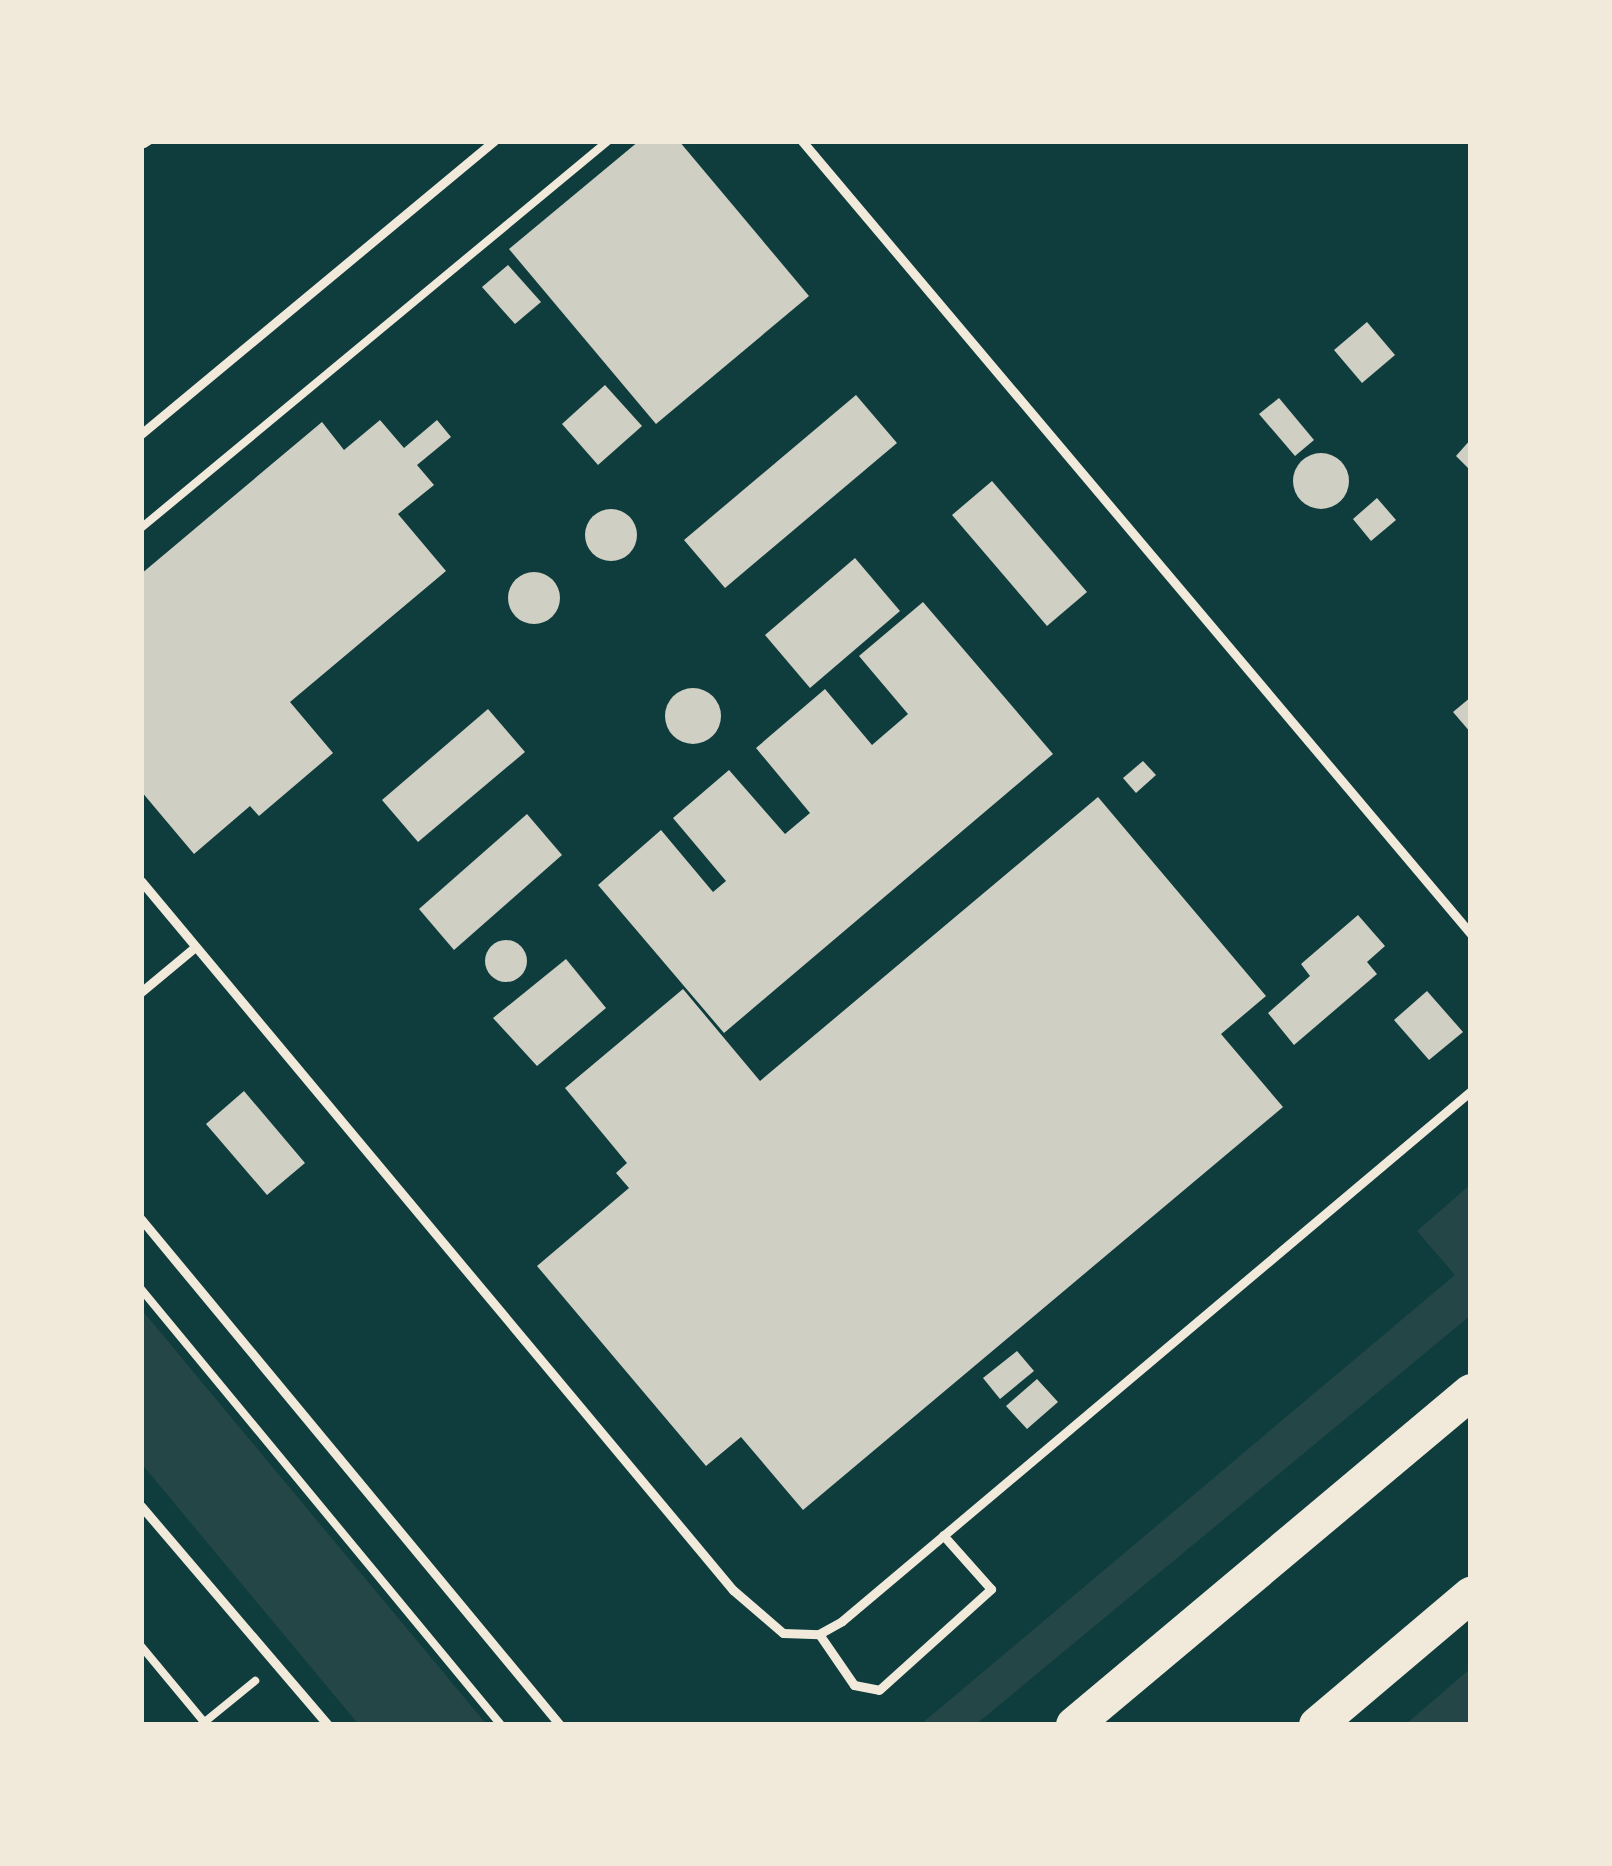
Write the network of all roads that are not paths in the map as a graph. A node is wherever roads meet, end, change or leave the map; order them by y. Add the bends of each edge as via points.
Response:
1 (494, 141) edge
2 (802, 141) edge
3 (141, 434) edge
4 (141, 881) edge
5 (1471, 934) edge
6 (195, 947) junction
7 (141, 992) edge
8 (1471, 1091) edge
9 (141, 1219) edge
10 (1471, 1392) edge
11 (141, 1505) edge
12 (943, 1535) junction
13 (1471, 1595) edge
14 (819, 1634) junction
15 (328, 1725) edge
16 (560, 1725) edge
17 (1074, 1725) edge
18 (1317, 1725) edge

1 - 3 lane
2 - 5 lane
4 - 6 lane
6 - 7 lane
6 - 14 lane via 733,1590 784,1633
8 - 12 lane
9 - 16 lane
10 - 17 highway
11 - 15 lane
12 - 14 lane
12 - 14 lane via 992,1589 880,1690 854,1684
13 - 18 highway

